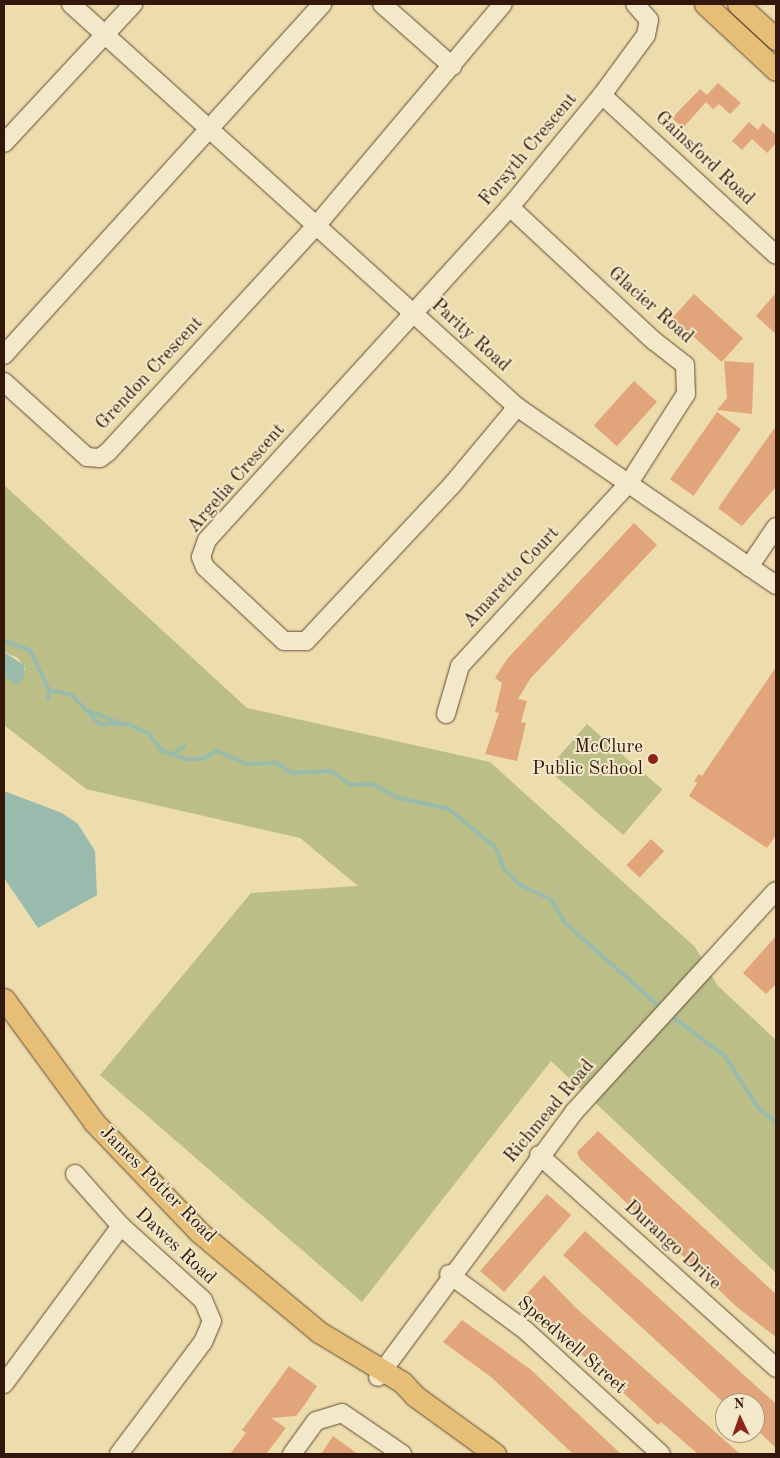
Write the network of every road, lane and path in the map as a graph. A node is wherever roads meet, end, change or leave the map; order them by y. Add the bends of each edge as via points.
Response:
1 (71, 4) edge
2 (133, 4) edge
3 (322, 4) edge
4 (382, 4) edge
5 (503, 4) edge
6 (634, 4) edge
7 (705, 4) edge
8 (738, 4) edge
9 (103, 35) junction
10 (776, 39) edge
11 (452, 66) junction
12 (776, 70) edge
13 (602, 95) junction
14 (210, 131) junction
15 (4, 143) edge
16 (510, 207) junction
17 (316, 226) junction
18 (776, 255) edge
19 (414, 314) junction
20 (4, 356) edge
21 (4, 382) edge
22 (517, 407) junction
23 (629, 483) junction
24 (776, 527) edge
25 (749, 567) junction
26 (776, 584) edge
27 (446, 714) dead end
28 (776, 891) edge
29 (4, 999) edge
30 (539, 1156) junction
31 (75, 1174) dead end
32 (121, 1226) junction
33 (449, 1274) junction
34 (776, 1368) edge
35 (381, 1373) junction
36 (4, 1384) edge
37 (119, 1454) edge
38 (292, 1454) edge
39 (402, 1454) edge
40 (495, 1454) edge
41 (661, 1454) edge

1 - 9 street, Parity Road
2 - 9 street
3 - 14 street
4 - 11 street
5 - 11 street
6 - 13 street, Forsyth Crescent via 649,20 646,35
7 - 12 main road
8 - 10 main road
9 - 14 street, Parity Road
9 - 15 street
11 - 17 street
13 - 16 street, Forsyth Crescent
13 - 18 street, Gainsford Road
14 - 17 street, Parity Road
14 - 20 street
16 - 19 street, Forsyth Crescent
16 - 23 street, Glacier Road via 654,341 686,365 681,408
17 - 19 street, Parity Road
17 - 21 street, Grendon Crescent via 100,458 80,452
19 - 22 street, Parity Road
19 - 22 street, Argelia Crescent via 202,547 205,567 284,641 306,641 316,632
22 - 23 street, Parity Road
23 - 25 street, Parity Road
23 - 27 street, Amaretto Court via 460,666
24 - 25 street
25 - 26 street, Parity Road
28 - 30 street, Richmead Road
29 - 35 main road, James Potter Road via 94,1122 199,1232 339,1345
30 - 33 street, Richmead Road
30 - 34 street, Durango Drive
31 - 32 street, Dawes Road
32 - 36 street
32 - 37 street, Dawes Road via 203,1300 212,1321 203,1342
33 - 35 street, Richmead Road
33 - 41 street, Speedwell Street via 525,1330
35 - 40 main road, James Potter Road
38 - 39 street via 316,1421 342,1413

